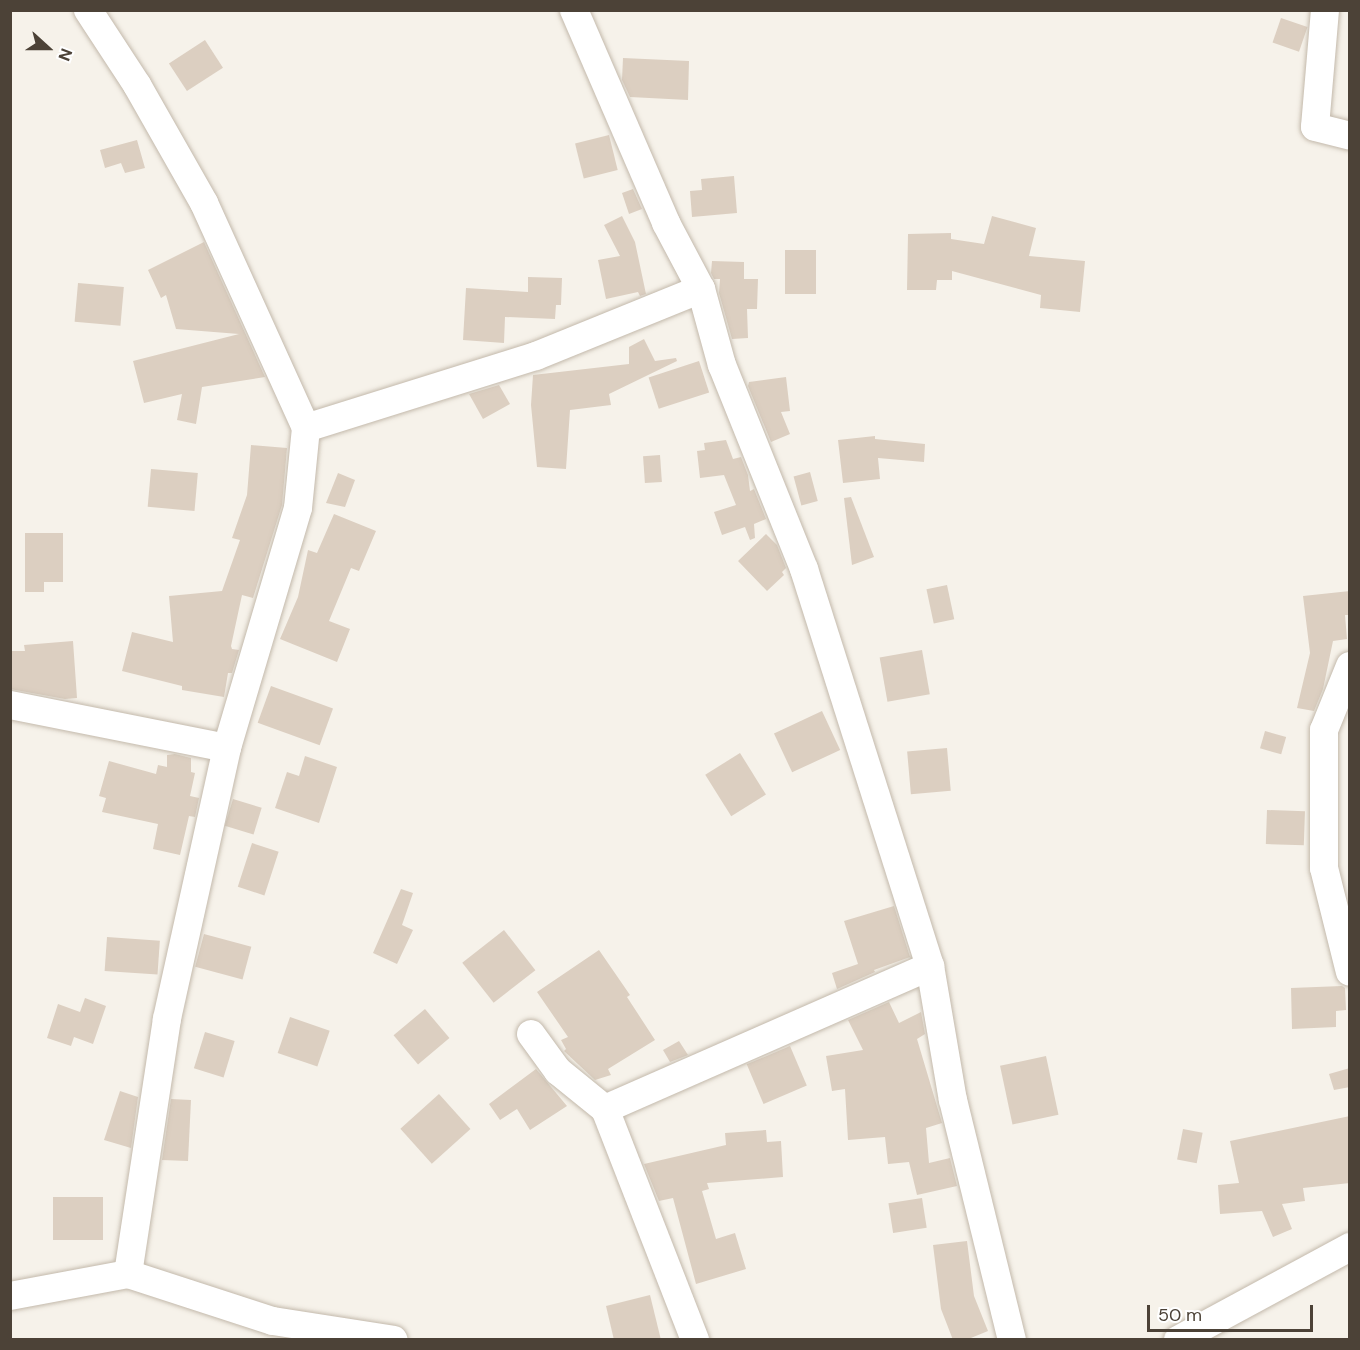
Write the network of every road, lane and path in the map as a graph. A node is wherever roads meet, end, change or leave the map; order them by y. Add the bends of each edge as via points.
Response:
1 (88, 10) edge
2 (574, 10) edge
3 (1325, 10) edge
4 (1350, 136) edge
5 (701, 290) junction
6 (306, 428) junction
7 (1350, 666) edge
8 (10, 705) edge
9 (227, 748) junction
10 (930, 966) junction
11 (1350, 972) edge
12 (531, 1034) dead end
13 (605, 1109) junction
14 (1350, 1247) edge
15 (128, 1274) junction
16 (10, 1296) edge
17 (394, 1340) edge
18 (695, 1340) edge
19 (1012, 1340) edge
20 (1178, 1340) edge

1 - 6 street via 137,85 204,203
2 - 5 street via 666,223
3 - 4 street via 1315,127
5 - 6 street via 536,356
5 - 10 street via 722,365 804,569
6 - 9 street via 298,508
7 - 11 street via 1324,730 1324,868
8 - 9 street
9 - 15 street via 167,1019
10 - 13 street
10 - 19 street via 953,1100
12 - 13 street via 558,1071
13 - 18 street
14 - 20 street
15 - 16 street
15 - 17 street via 273,1321

